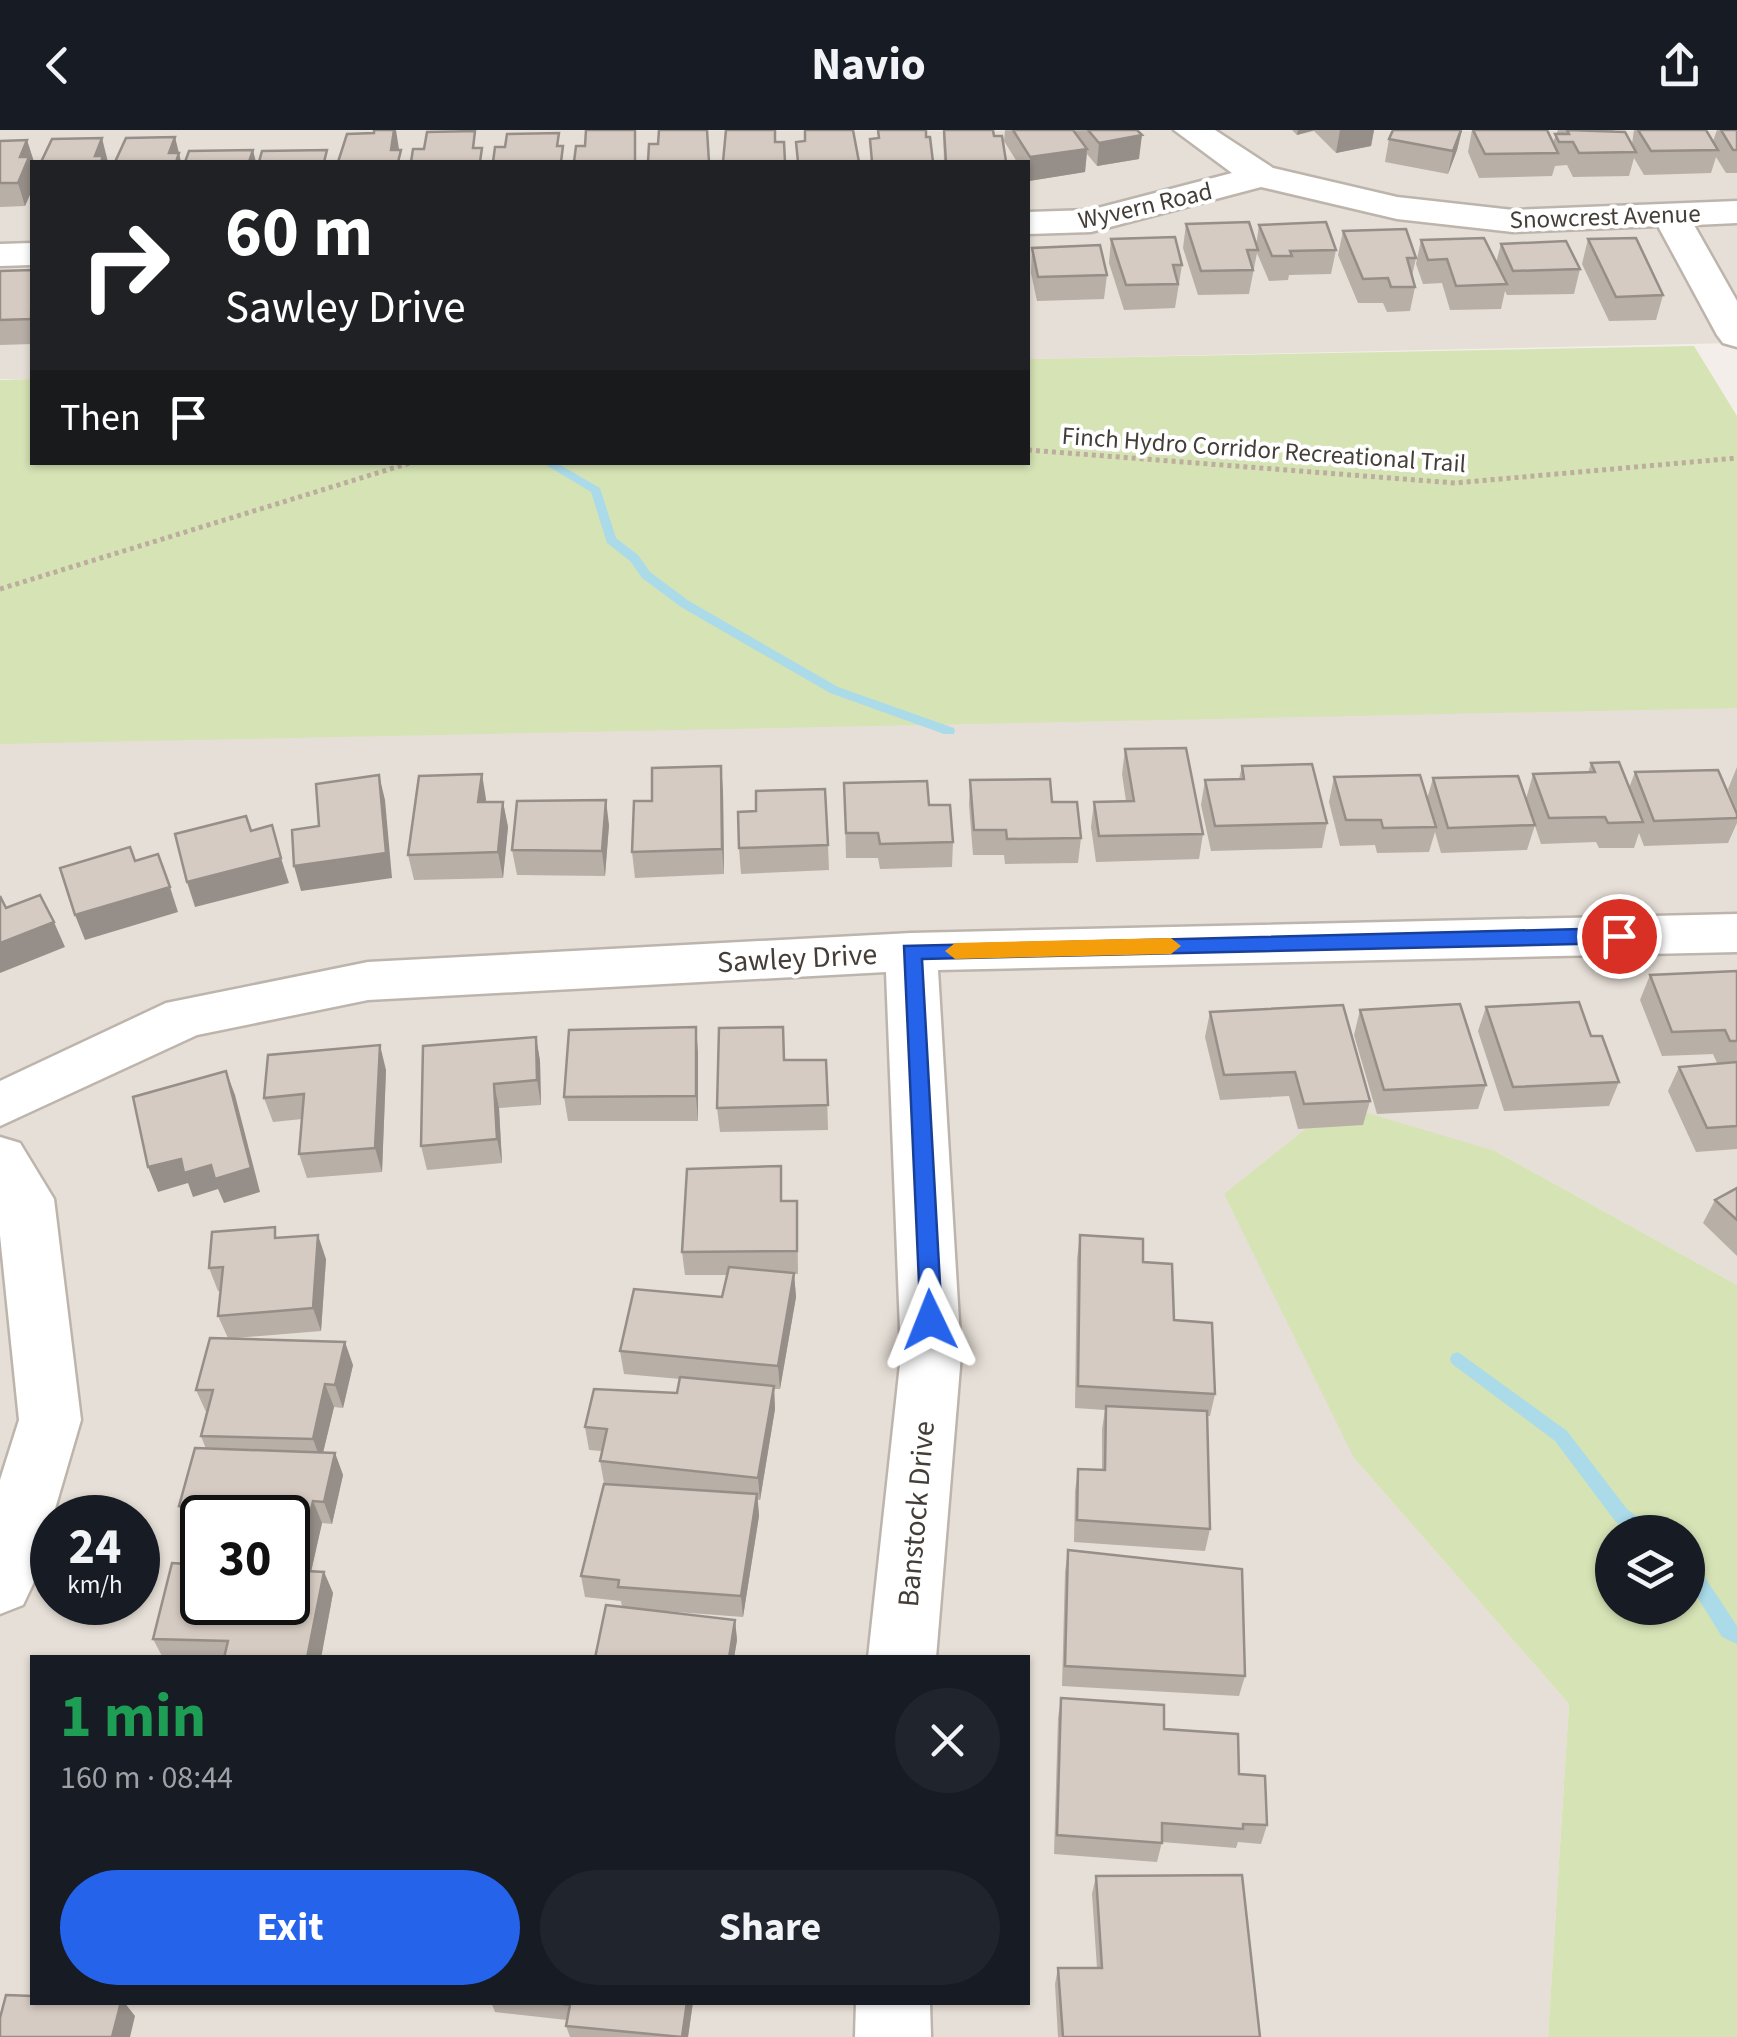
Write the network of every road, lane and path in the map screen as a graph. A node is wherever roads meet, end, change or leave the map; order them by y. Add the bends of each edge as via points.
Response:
1 (1191, 130) edge
2 (1261, 176) junction
3 (1737, 212) edge
4 (1669, 213) junction
5 (1030, 223) edge
6 (30, 254) edge
7 (0, 255) edge
8 (1737, 335) edge
9 (1030, 450) edge
10 (1737, 458) edge
11 (403, 465) edge
12 (0, 589) edge
13 (1737, 933) edge
14 (911, 952) junction
15 (0, 1105) edge
16 (0, 1159) edge
17 (0, 1584) edge
18 (902, 1655) edge
19 (893, 2005) edge
20 (893, 2037) edge

1 - 2 street, Snowcrest Avenue
2 - 4 street, Snowcrest Avenue via 1397,208 1513,221
2 - 5 street, Wyvern Road via 1091,221
3 - 4 street, Snowcrest Avenue
4 - 8 street
6 - 7 street
9 - 10 path, Finch Hydro Corridor Recreational Trail via 1455,484
11 - 12 path
13 - 14 street, Sawley Drive
14 - 15 street, Sawley Drive via 368,981 185,1016
14 - 18 street, Banstock Drive via 931,1354
16 - 17 street via 25,1198 50,1420
19 - 20 street

